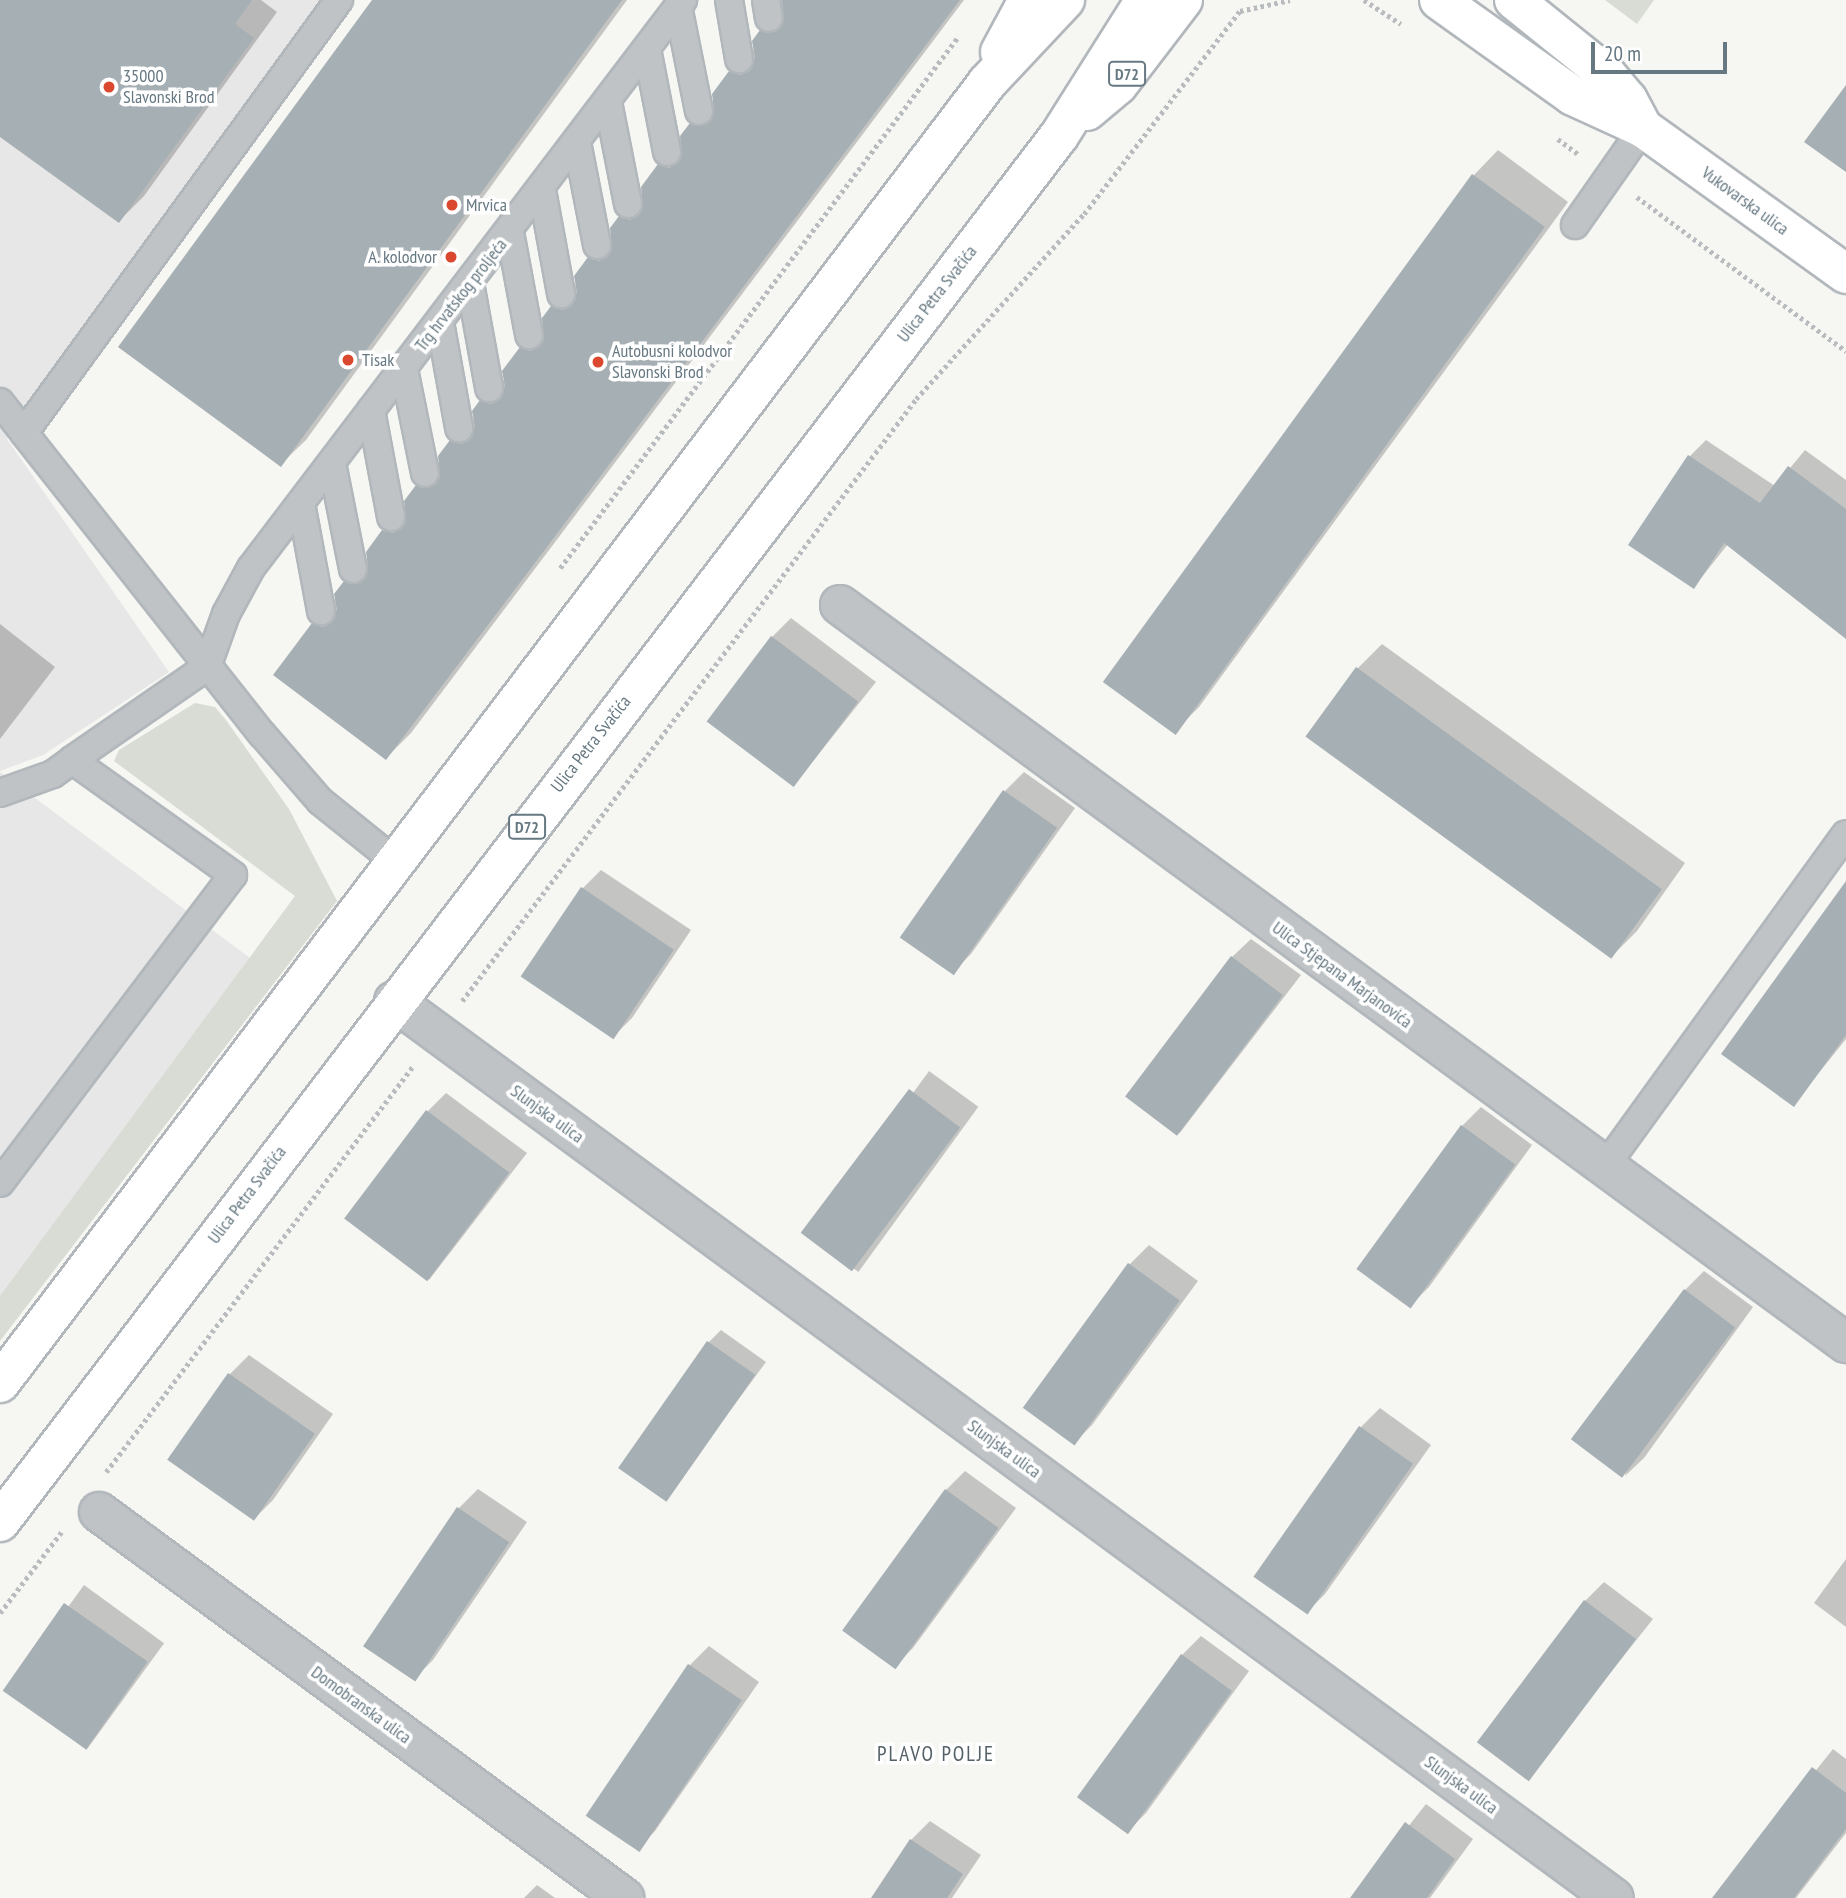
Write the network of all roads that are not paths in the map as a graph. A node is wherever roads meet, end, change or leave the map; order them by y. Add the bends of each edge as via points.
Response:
1 (339, 0) edge
2 (729, 0) edge
3 (1028, 0) edge
4 (1065, 0) edge
5 (1145, 0) edge
6 (1183, 0) edge
7 (1439, 0) edge
8 (1514, 0) edge
9 (681, 3) edge
10 (647, 49) junction
11 (739, 59) dead end
12 (987, 83) junction
13 (608, 102) junction
14 (699, 111) dead end
15 (1643, 128) junction
16 (1059, 135) junction
17 (577, 142) junction
18 (667, 152) dead end
19 (542, 190) junction
20 (628, 204) dead end
21 (1575, 225) dead end
22 (510, 232) junction
23 (597, 245) dead end
24 (1846, 274) edge
25 (470, 283) junction
26 (561, 294) dead end
27 (440, 322) junction
28 (529, 335) dead end
29 (404, 369) junction
30 (489, 388) dead end
31 (0, 402) edge
32 (371, 410) junction
33 (459, 428) dead end
34 (24, 433) junction
35 (332, 463) junction
36 (425, 473) dead end
37 (301, 503) junction
38 (391, 517) dead end
39 (353, 569) dead end
40 (840, 605) dead end
41 (321, 611) dead end
42 (207, 667) junction
43 (72, 760) junction
44 (0, 793) edge
45 (1846, 834) edge
46 (395, 861) junction
47 (394, 1000) junction
48 (1604, 1168) junction
49 (0, 1183) edge
50 (1846, 1343) edge
51 (0, 1383) edge
52 (90, 1504) road end
53 (0, 1522) edge
54 (624, 1898) edge
55 (1614, 1898) edge

1 - 34 lane
2 - 11 lane
3 - 12 main road
4 - 12 main road
5 - 16 main road, D72
6 - 16 main road, D72 via 1118,85
7 - 15 main road, Vukovarska ulica via 1573,96
8 - 15 main road, Vukovarska ulica via 1606,74
9 - 10 lane, Trg hrvatskog proljeća
9 - 14 lane
10 - 13 lane, Trg hrvatskog proljeća
10 - 18 lane
12 - 46 main road
13 - 17 lane, Trg hrvatskog proljeća
13 - 20 lane
15 - 21 lane
15 - 24 main road, Vukovarska ulica
16 - 47 main road, Ulica Petra Svačića / D72
17 - 19 lane, Trg hrvatskog proljeća
17 - 23 lane
19 - 22 lane, Trg hrvatskog proljeća
19 - 26 lane
22 - 25 lane, Trg hrvatskog proljeća
22 - 28 lane
25 - 27 lane, Trg hrvatskog proljeća
25 - 30 lane
27 - 29 lane, Trg hrvatskog proljeća
27 - 33 lane
29 - 32 lane, Trg hrvatskog proljeća
29 - 36 lane
31 - 34 lane
32 - 35 lane, Trg hrvatskog proljeća
32 - 38 lane
34 - 42 lane
35 - 37 lane, Trg hrvatskog proljeća
35 - 39 lane
37 - 41 lane
37 - 42 lane, Trg hrvatskog proljeća via 251,568 226,614
40 - 48 street, Ulica Stjepana Marjanovića
42 - 43 lane
42 - 46 lane via 320,801
43 - 44 lane via 53,774
43 - 49 lane via 233,875
45 - 48 lane
46 - 51 main road
47 - 53 main road, Ulica Petra Svačića / D72
47 - 55 street, Slunjska ulica
48 - 50 street, Ulica Stjepana Marjanovića
52 - 54 street, Domobranska ulica

